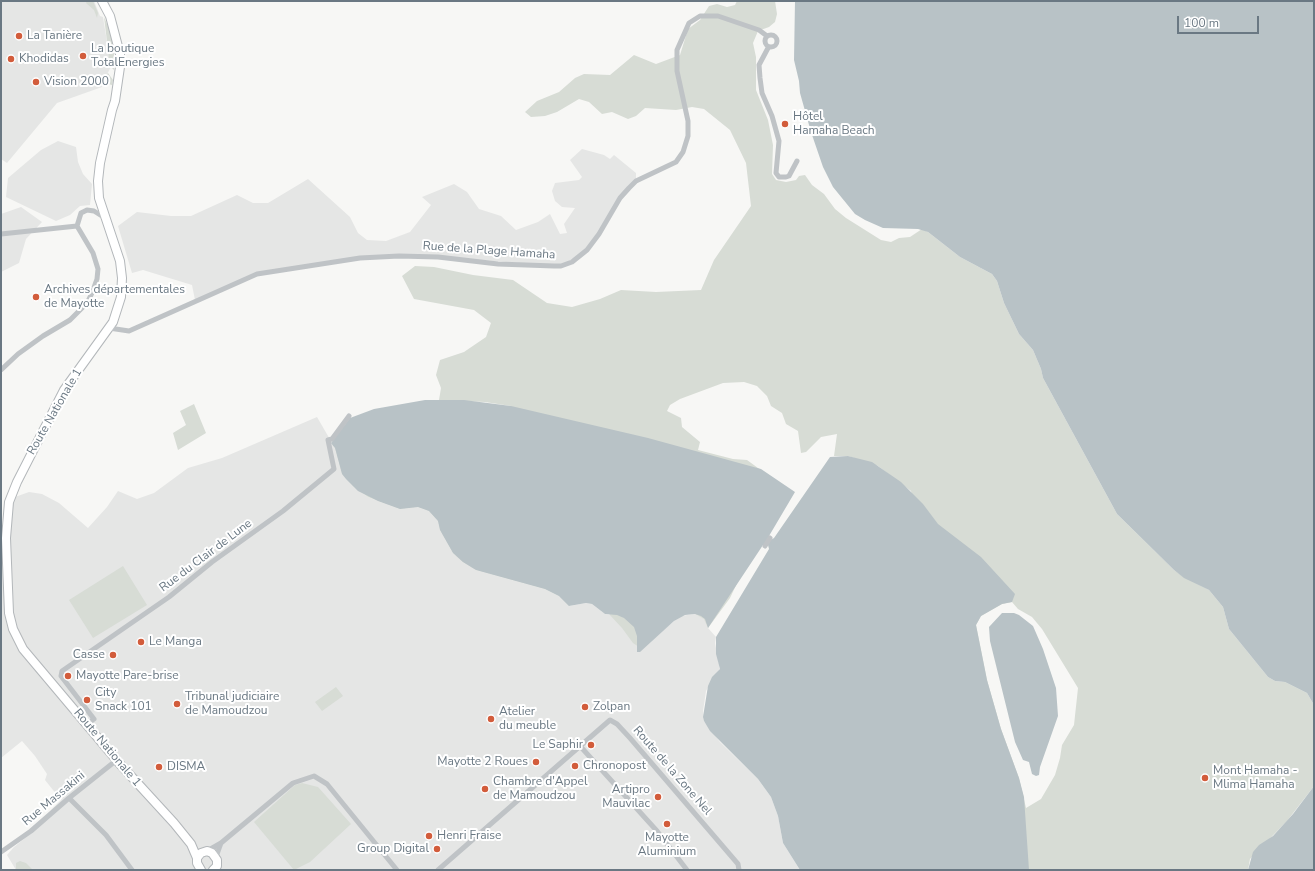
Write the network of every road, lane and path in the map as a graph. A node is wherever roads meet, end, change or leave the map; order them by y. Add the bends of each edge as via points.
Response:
1 (97, 1) edge
2 (102, 1) edge
3 (112, 25) junction
4 (768, 36) junction
5 (768, 48) junction
6 (797, 161) dead end
7 (105, 218) junction
8 (77, 226) junction
9 (1, 234) edge
10 (109, 328) junction
11 (1, 370) edge
12 (349, 416) dead end
13 (770, 538) dead end
14 (765, 546) dead end
15 (13, 629) junction
16 (64, 697) junction
17 (75, 701) junction
18 (89, 723) junction
19 (580, 746) junction
20 (117, 759) junction
21 (68, 798) junction
22 (152, 798) junction
23 (221, 843) junction
24 (191, 844) junction
25 (205, 851) junction
26 (1, 852) edge
27 (216, 857) junction
28 (198, 858) junction
29 (216, 869) edge
30 (132, 870) edge
31 (201, 870) edge
32 (397, 870) edge
33 (438, 870) edge
34 (687, 870) edge
35 (739, 870) edge

1 - 3 main road, Route Nationale 1
2 - 3 main road, Route Nationale 1
3 - 7 main road, Route Nationale 1 via 118,48 112,110 98,181
4 - 5 street via 764,42
4 - 5 street via 773,35 777,41 776,46
4 - 10 street, Rue de la Plage Hamaha via 759,30 718,16 700,16 689,23 677,50 677,72 688,121 688,136 683,152 676,162 636,181 587,250 572,262 554,266 498,264 438,257 360,258 257,274 129,331
5 - 6 street via 759,65 762,93 779,141 776,173 779,177 786,178
7 - 8 street via 94,210 87,210 81,213
7 - 10 main road, Route Nationale 1 via 120,261 122,278 121,297
8 - 9 street
8 - 11 street via 93,253 98,269 97,279 87,303 70,320 18,354
10 - 15 main road, Route Nationale 1 via 64,390 9,502 6,538 9,613
12 - 17 street, Rue du Clair de Lune via 332,439 328,440 334,469 283,511 214,560 164,600 64,669 61,676
13 - 14 street
15 - 16 main road, Route Nationale 1 via 23,649
15 - 17 main road, Route Nationale 1
16 - 17 main road, Route Nationale 1
16 - 18 main road, Route Nationale 1
17 - 18 main road, Route Nationale 1
18 - 20 main road, Route Nationale 1
18 - 22 main road, Route Nationale 1
19 - 33 street, Route de la Zone Nel
19 - 34 street via 657,831
19 - 35 street, Route de la Zone Nel via 610,720 617,724 738,864
20 - 21 street, Rue Massakini
20 - 22 main road, Route Nationale 1
21 - 26 street, Rue Massakini via 31,831
21 - 30 street via 106,835
22 - 24 main road, Route Nationale 1
23 - 25 street
23 - 27 street
23 - 32 street via 293,782 314,776 327,784
24 - 25 main road, Route Nationale 1
24 - 28 main road, Route Nationale 1
25 - 27 main road, Route Nationale 1
25 - 28 main road
27 - 29 main road
28 - 31 main road, Route Nationale 1 via 197,864

